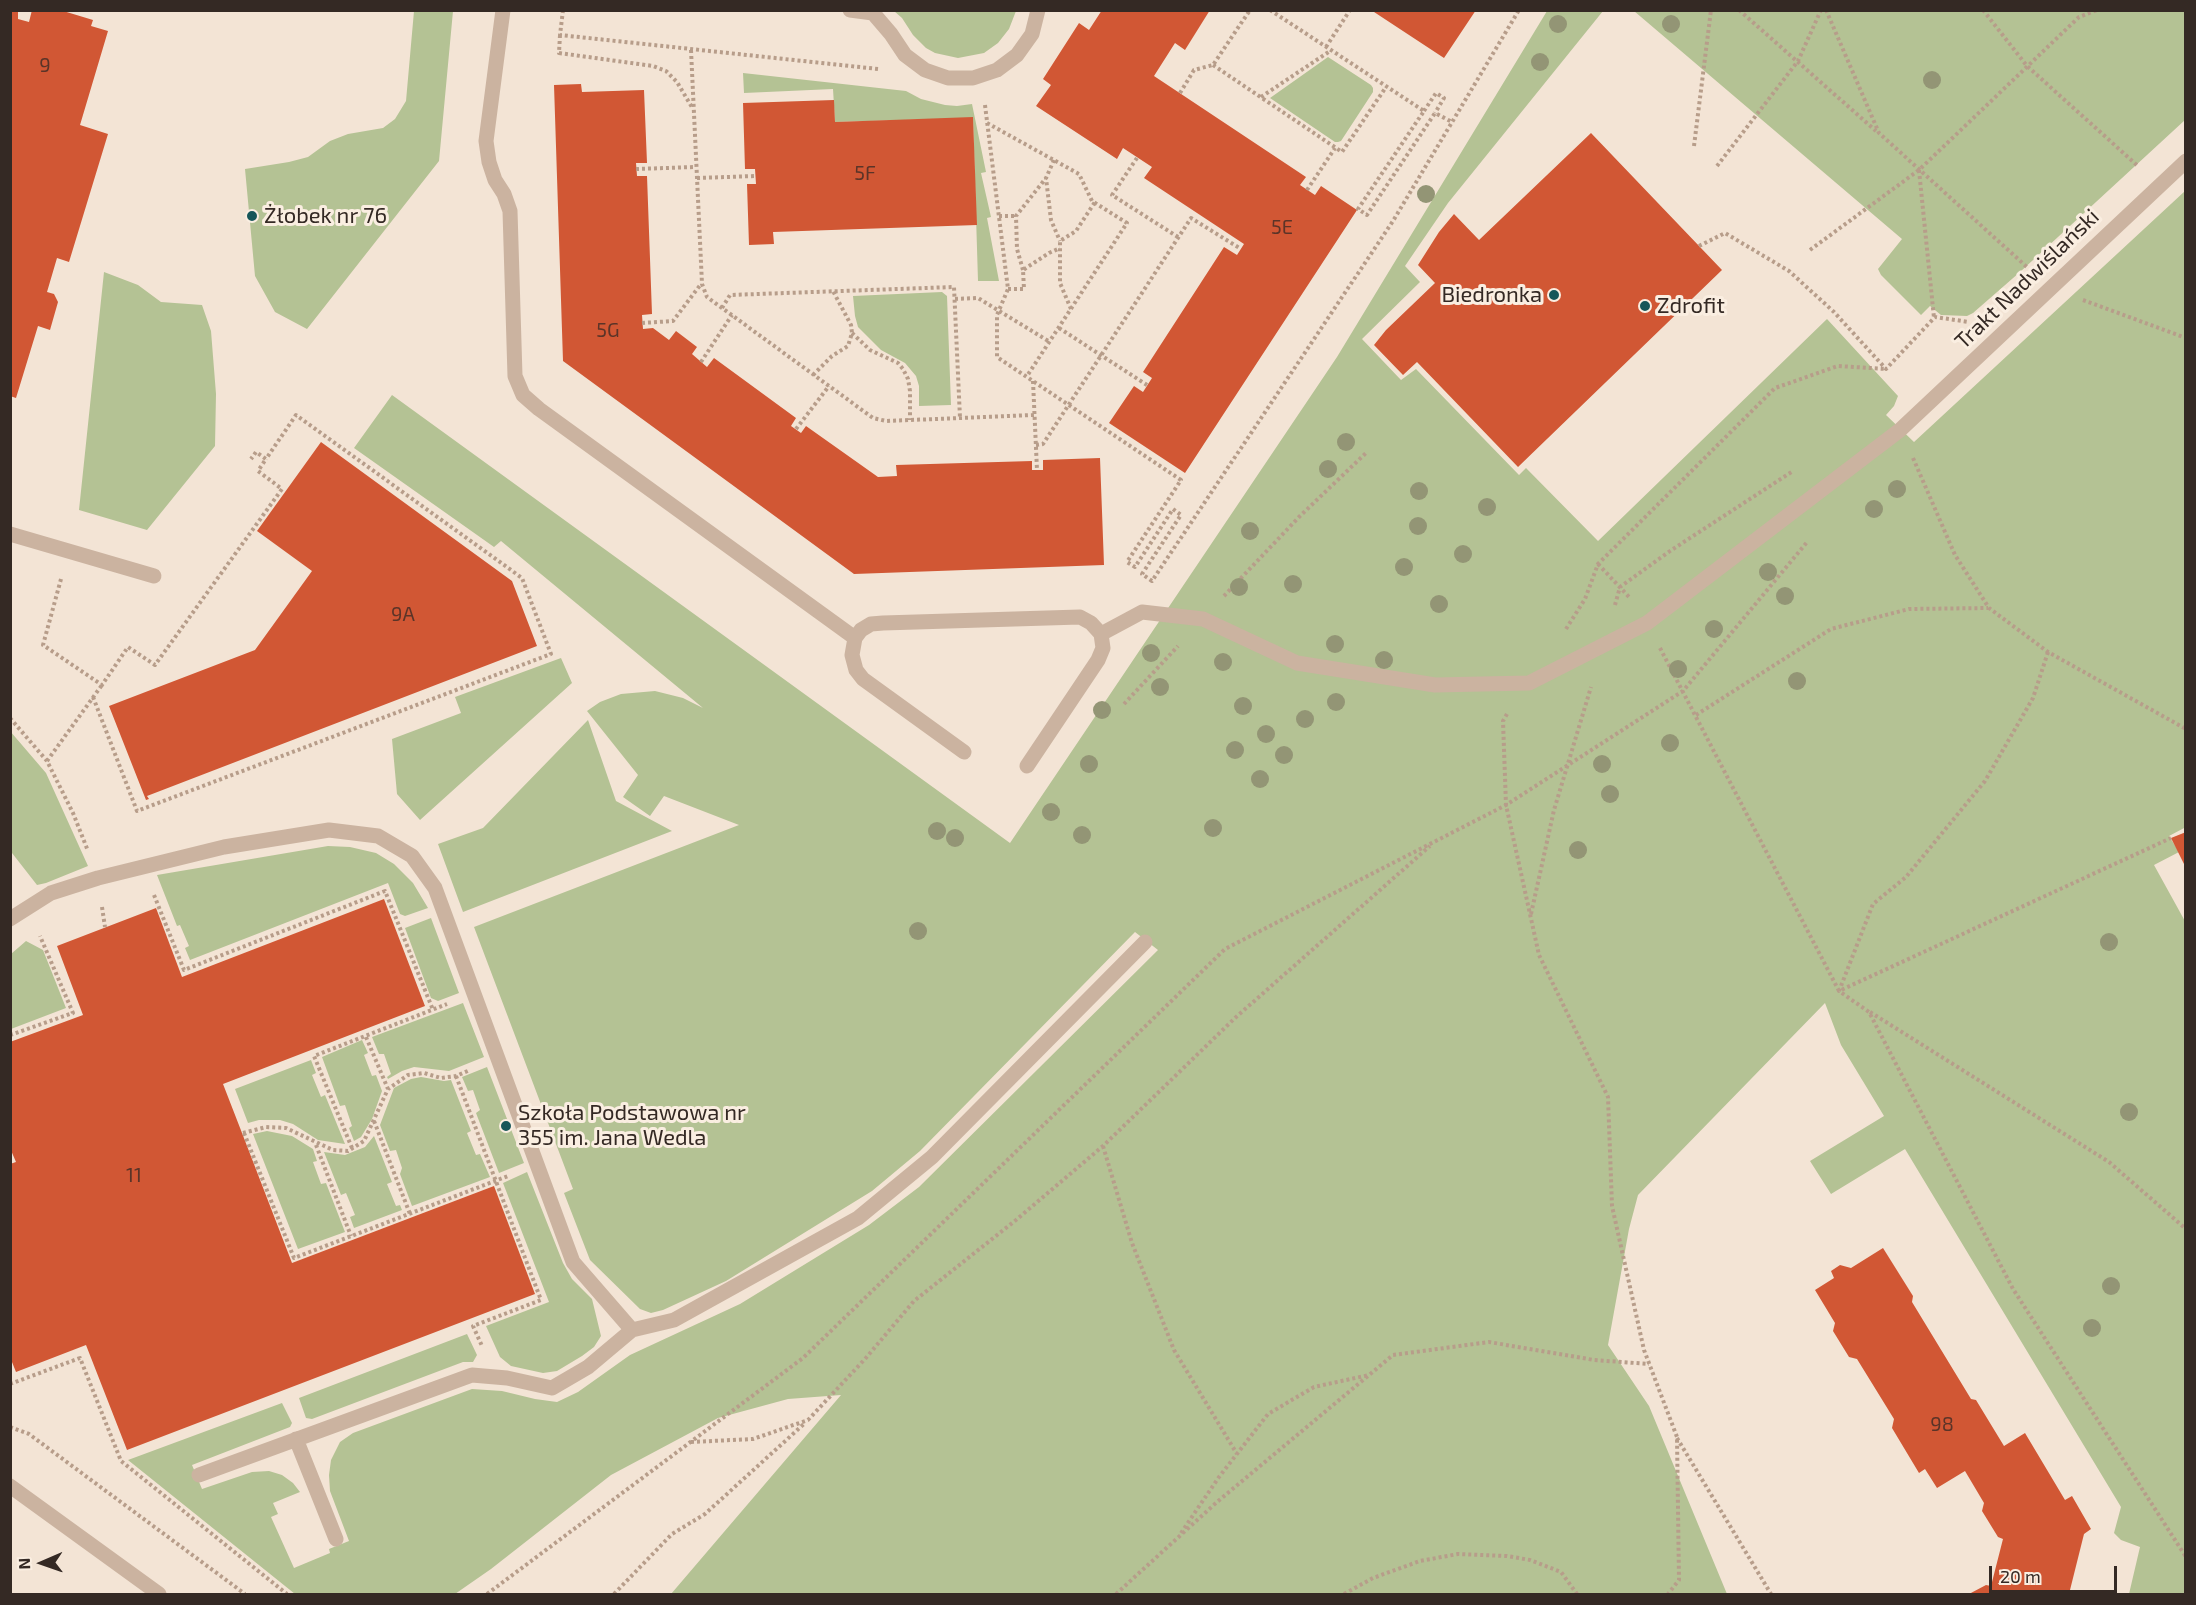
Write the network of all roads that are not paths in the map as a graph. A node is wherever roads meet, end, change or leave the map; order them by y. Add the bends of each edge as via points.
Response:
1 (503, 10) edge
2 (850, 10) edge
3 (1038, 10) edge
4 (2186, 161) edge
5 (10, 534) edge
6 (154, 576) dead end
7 (1101, 634) junction
8 (855, 638) junction
9 (964, 752) dead end
10 (1027, 766) dead end
11 (10, 919) edge
12 (1145, 942) dead end
13 (632, 1330) junction
14 (296, 1439) junction
15 (199, 1475) dead end
16 (10, 1486) edge
17 (336, 1539) dead end
18 (159, 1594) edge

1 - 8 street via 486,141 495,180 510,210 515,376 523,395
2 - 3 street via 873,13 905,55 925,70 948,78 973,78 997,70 1017,55 1032,34
4 - 7 street, Trakt Nadwiślański via 1900,430 1647,623 1529,683 1435,685 1297,663 1203,619 1142,612
5 - 6 street
7 - 8 street via 1080,617 871,624
7 - 10 street via 1103,648 1098,660
8 - 9 street via 852,655 863,679
11 - 13 street via 51,893 98,878 224,847 329,830 378,836 411,856 435,888 573,1262
12 - 13 street via 932,1157 858,1218 674,1320
13 - 14 street via 588,1367 552,1388 472,1375
14 - 15 street
14 - 17 street
16 - 18 street

